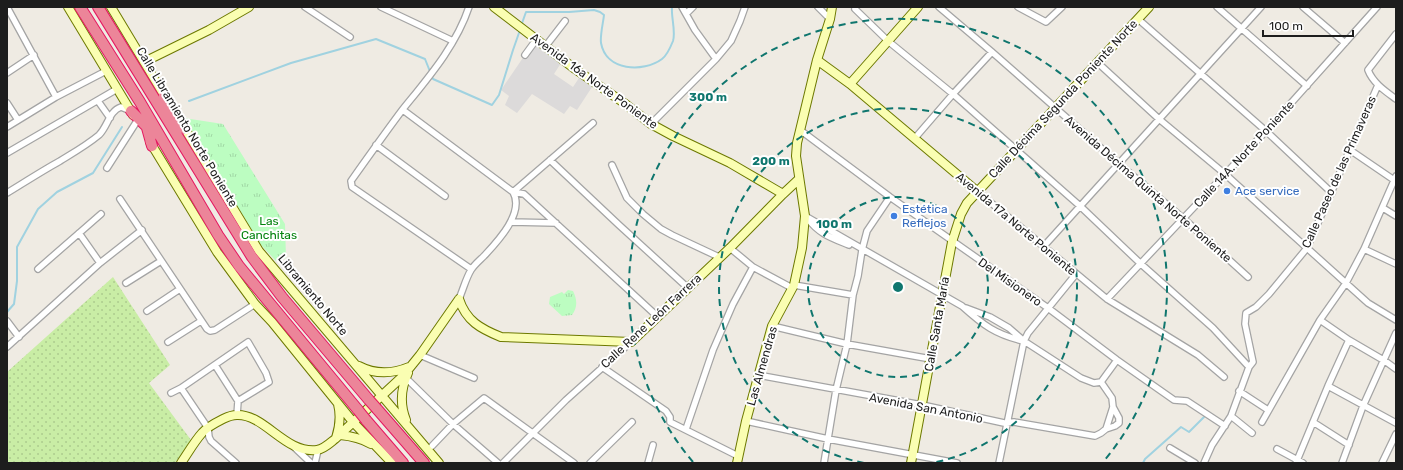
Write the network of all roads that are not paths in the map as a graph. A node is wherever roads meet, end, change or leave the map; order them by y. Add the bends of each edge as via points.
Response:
1 (7, 7) edge
2 (68, 7) edge
3 (80, 7) edge
4 (98, 7) edge
5 (111, 7) edge
6 (249, 7) edge
7 (305, 7) edge
8 (381, 7) edge
9 (469, 7) edge
10 (494, 7) edge
11 (682, 7) edge
12 (693, 7) edge
13 (745, 7) edge
14 (818, 7) edge
15 (832, 7) edge
16 (918, 7) edge
17 (940, 7) edge
18 (1018, 7) edge
19 (1062, 7) edge
20 (1149, 7) edge
21 (1217, 7) edge
22 (1261, 7) edge
23 (1303, 7) edge
24 (1378, 7) edge
25 (855, 9) dead end
26 (686, 14) junction
27 (830, 19) junction
28 (1138, 19) junction
29 (565, 21) dead end
30 (1242, 29) junction
31 (1396, 34) edge
32 (350, 37) dead end
33 (536, 40) junction
34 (453, 41) junction
35 (888, 41) junction
36 (1345, 43) junction
37 (546, 47) junction
38 (992, 52) junction
39 (34, 55) junction
40 (525, 55) dead end
41 (716, 59) junction
42 (817, 60) junction
43 (144, 62) junction
44 (1098, 63) junction
45 (106, 71) junction
46 (7, 73) edge
47 (1201, 74) junction
48 (850, 84) junction
49 (1378, 85) junction
50 (1307, 86) junction
51 (117, 89) junction
52 (151, 93) junction
53 (953, 94) junction
54 (164, 96) junction
55 (56, 97) junction
56 (1396, 99) edge
57 (98, 101) junction
58 (140, 102) junction
59 (7, 103) edge
60 (1056, 108) junction
61 (403, 110) junction
62 (131, 111) junction
63 (169, 112) junction
64 (110, 118) junction
65 (1159, 118) junction
66 (18, 120) junction
67 (593, 123) dead end
68 (142, 124) junction
69 (651, 124) junction
70 (7, 127) edge
71 (800, 130) junction
72 (180, 131) junction
73 (1266, 131) junction
74 (915, 138) junction
75 (164, 144) junction
76 (376, 145) junction
77 (152, 146) joint
78 (1017, 150) junction
79 (1350, 150) junction
80 (7, 153) edge
81 (550, 160) junction
82 (1118, 163) junction
83 (612, 165) dead end
84 (107, 168) dead end
85 (1225, 174) junction
86 (1395, 178) edge
87 (799, 179) junction
88 (513, 192) junction
89 (978, 192) junction
90 (7, 193) edge
91 (1332, 193) junction
92 (782, 194) junction
93 (445, 196) dead end
94 (890, 197) junction
95 (120, 199) dead end
96 (1080, 206) junction
97 (1383, 208) junction
98 (101, 214) dead end
99 (805, 216) junction
100 (1396, 216) edge
101 (1184, 219) junction
102 (511, 222) junction
103 (556, 223) junction
104 (142, 230) junction
105 (79, 233) junction
106 (952, 242) junction
107 (1044, 246) junction
108 (730, 248) junction
109 (1307, 248) junction
110 (1364, 249) junction
111 (862, 250) junction
112 (719, 257) junction
113 (161, 261) junction
114 (100, 263) junction
115 (1141, 264) junction
116 (1396, 264) edge
117 (753, 266) junction
118 (38, 269) dead end
119 (471, 269) junction
120 (1076, 274) junction
121 (1248, 277) dead end
122 (1346, 282) junction
123 (126, 283) dead end
124 (793, 287) junction
125 (688, 288) junction
126 (180, 289) junction
127 (853, 295) junction
128 (942, 295) junction
129 (459, 299) junction
130 (1107, 299) junction
131 (255, 304) junction
132 (962, 306) junction
133 (1048, 308) junction
134 (147, 311) dead end
135 (658, 317) junction
136 (1320, 320) junction
137 (1396, 320) edge
138 (201, 321) junction
139 (8, 322) edge
140 (772, 326) junction
141 (1396, 333) edge
142 (19, 337) junction
143 (1349, 340) junction
144 (1024, 341) junction
145 (168, 342) dead end
146 (631, 342) junction
147 (847, 344) junction
148 (7, 347) edge
149 (420, 355) junction
150 (931, 359) junction
151 (1117, 360) junction
152 (1384, 360) junction
153 (354, 363) junction
154 (215, 365) junction
155 (602, 367) junction
156 (1249, 367) junction
157 (1396, 369) edge
158 (403, 375) junction
159 (758, 375) junction
160 (1224, 377) dead end
161 (474, 378) dead end
162 (1102, 382) junction
163 (1328, 386) junction
164 (181, 388) junction
165 (836, 390) junction
166 (1239, 391) junction
167 (171, 393) dead end
168 (383, 396) junction
169 (238, 401) junction
170 (338, 403) junction
171 (922, 405) junction
172 (1363, 406) junction
173 (1114, 407) junction
174 (1268, 410) junction
175 (237, 415) junction
176 (1231, 416) junction
177 (746, 421) junction
178 (353, 422) junction
179 (632, 422) dead end
180 (1262, 422) dead end
181 (1313, 422) junction
182 (1008, 423) junction
183 (1396, 423) edge
184 (453, 424) junction
185 (408, 425) junction
186 (1225, 426) junction
187 (208, 428) junction
188 (686, 429) junction
189 (1106, 429) junction
190 (532, 432) junction
191 (1252, 433) dead end
192 (1396, 434) edge
193 (337, 437) junction
194 (828, 439) junction
195 (292, 445) junction
196 (432, 446) dead end
197 (653, 446) dead end
198 (1349, 446) junction
199 (376, 447) junction
200 (1170, 448) dead end
201 (1277, 449) dead end
202 (318, 450) junction
203 (913, 454) junction
204 (738, 459) edge
205 (1299, 462) edge
206 (181, 463) edge
207 (236, 463) edge
208 (311, 463) edge
209 (315, 463) edge
210 (392, 463) edge
211 (403, 463) edge
212 (424, 463) edge
213 (439, 463) edge
214 (498, 463) edge
215 (503, 463) edge
216 (574, 463) edge
217 (590, 463) edge
218 (648, 463) edge
219 (824, 463) edge
220 (912, 463) edge
221 (957, 463) edge
222 (999, 463) edge
223 (1195, 463) edge
224 (1204, 463) edge
225 (1342, 463) edge
226 (1382, 463) edge

1 - 39 street
2 - 45 street
3 - 58 highway
4 - 52 highway, Calle Libramiento Norte Poniente
5 - 43 street, Libramiento Norte
6 - 43 street
7 - 32 street
8 - 34 street
9 - 34 street
10 - 33 street, Avenida 16a Norte Poniente
11 - 26 street
12 - 26 street
13 - 41 street via 731,41
14 - 27 street
15 - 27 street, Las Almendras
16 - 35 street
17 - 38 street, Avenida Décima Quinta Norte Poniente
18 - 19 street via 1046,22
20 - 28 street, Calle Décima Segunda Poniente Norte
21 - 30 street
22 - 30 street
23 - 36 street
24 - 36 street, Calle 14A. Norte Poniente
25 - 35 street
26 - 41 street
27 - 42 street, Las Almendras
28 - 44 street, Calle Décima Segunda Poniente Norte
28 - 47 street
29 - 37 street
30 - 47 street
30 - 50 street
31 - 49 street via 1368,70
33 - 37 street, Avenida 16a Norte Poniente
33 - 40 street
34 - 61 street via 440,63
35 - 48 street
35 - 53 street
36 - 50 street, Calle 14A. Norte Poniente
37 - 69 street, Avenida 16a Norte Poniente
38 - 53 street
38 - 60 street, Avenida Décima Quinta Norte Poniente
39 - 46 street
39 - 55 street
41 - 69 street
42 - 48 street, Avenida 17a Norte Poniente
42 - 71 street, Las Almendras
43 - 54 street, Libramiento Norte
44 - 60 street, Calle Décima Segunda Poniente Norte
44 - 65 street
45 - 51 street
45 - 55 street
47 - 65 street
47 - 73 street
48 - 74 street, Avenida 17a Norte Poniente
49 - 56 street
49 - 79 street, Calle Paseo de las Primaveras
50 - 73 street, Calle 14A. Norte Poniente
51 - 57 street
51 - 62 street
52 - 63 highway
52 - 72 highway, Calle Libramiento Norte Poniente
53 - 74 street
53 - 78 street
54 - 63 highway
54 - 72 street, Libramiento Norte
55 - 66 street
57 - 64 street
57 - 80 street
58 - 68 highway
58 - 75 highway
59 - 66 street
60 - 78 street, Calle Décima Segunda Poniente Norte
60 - 82 street, Avenida Décima Quinta Norte Poniente
61 - 76 street
61 - 88 street
62 - 64 street via 121,107 116,109
62 - 68 highway
63 - 72 highway
64 - 90 street via 99,135
65 - 82 street
65 - 85 street
66 - 70 street
67 - 81 street
68 - 75 highway
68 - 77 highway
68 - 84 street
69 - 92 street, Avenida 16a Norte Poniente via 730,163
71 - 87 street, Las Almendras via 796,156
71 - 94 street, Del Misionero
72 - 153 street, Libramiento Norte via 259,251
72 - 212 highway, Calle Libramiento Norte Poniente, bridge via 252,257 282,297
73 - 85 street, Calle 14A. Norte Poniente
73 - 91 street
74 - 89 street, Avenida 17a Norte Poniente
75 - 211 highway, bridge via 239,266
76 - 93 street
76 - 119 street via 351,181 352,187
77 - 131 street via 217,252
78 - 89 street, Calle Décima Segunda Poniente Norte
78 - 96 street
79 - 86 street
79 - 91 street, Calle Paseo de las Primaveras
81 - 88 street
81 - 125 street
82 - 96 street
82 - 101 street, Avenida Décima Quinta Norte Poniente
83 - 112 street via 627,198 642,214 672,236
85 - 101 street, Calle 14A. Norte Poniente
85 - 109 street
86 - 97 street
87 - 92 street, Calle Rene León Farrera
87 - 99 street, Las Almendras
88 - 102 street via 516,199
88 - 103 street via 524,194
89 - 106 street, Calle Santa María via 961,214
89 - 107 street, Avenida 17a Norte Poniente
91 - 109 street, Calle Paseo de las Primaveras
92 - 108 street, Calle Rene León Farrera
94 - 106 street, Del Misionero
94 - 111 street via 867,231
95 - 104 street
96 - 107 street
96 - 115 street
97 - 100 street
97 - 110 street
98 - 105 street
99 - 111 street via 827,237
99 - 124 street, Las Almendras via 802,248
101 - 115 street, Calle 14A. Norte Poniente
101 - 121 street, Avenida Décima Quinta Norte Poniente
102 - 103 street
102 - 119 street
103 - 135 street
104 - 113 street
104 - 114 street
105 - 114 street
105 - 118 street
106 - 128 street, Calle Santa María
106 - 133 street, Del Misionero
107 - 120 street, Avenida 17a Norte Poniente
108 - 112 street, Calle Rene León Farrera
108 - 117 street
109 - 122 street
109 - 156 street, Calle Paseo de las Primaveras via 1270,294 1246,314 1245,324 1253,362
110 - 116 street
110 - 122 street
111 - 127 street
111 - 128 street
112 - 125 street, Calle Rene León Farrera
113 - 123 street
113 - 126 street
114 - 142 street
115 - 130 street, Calle 14A. Norte Poniente
115 - 156 street via 1213,328
117 - 124 street
117 - 188 street via 713,350
119 - 129 street
120 - 130 street, Avenida 17a Norte Poniente
120 - 133 street
122 - 136 street
122 - 137 street via 1368,303
124 - 127 street
124 - 140 street, Las Almendras
125 - 135 street, Calle Rene León Farrera
126 - 134 street
126 - 138 street
127 - 147 street
128 - 132 street
128 - 150 street, Calle Santa María
129 - 146 street via 471,320 483,330 501,337
129 - 149 street
130 - 160 street, Avenida 17a Norte Poniente via 1198,356
131 - 138 street via 214,331 207,329
131 - 170 street
132 - 144 street via 990,317
132 - 144 street via 982,324 1006,337
133 - 144 street via 1028,332
133 - 151 street, Del Misionero
135 - 146 street, Calle Rene León Farrera
136 - 143 street
136 - 174 street
138 - 145 street
139 - 142 street
140 - 147 street
140 - 159 street, Las Almendras
141 - 152 street
142 - 148 street
143 - 152 street
143 - 163 street
144 - 162 street via 1081,378 1094,383
144 - 182 street
146 - 155 street, Calle Rene León Farrera
147 - 150 street
147 - 165 street
149 - 158 street
149 - 161 street
150 - 171 street, Calle Santa María
151 - 162 street
151 - 186 street, Del Misionero via 1174,400 1187,401
152 - 157 street
152 - 172 street
153 - 158 street via 367,370
153 - 168 street, Libramiento Norte
154 - 164 street
154 - 169 street
154 - 169 street via 248,342 269,382
155 - 188 street via 666,411 670,422
155 - 190 street, Calle Rene León Farrera
156 - 166 street, Calle Paseo de las Primaveras
158 - 168 street
158 - 184 street
158 - 185 street via 402,402
159 - 165 street, Avenida San Antonio
159 - 177 street, Las Almendras
162 - 173 street via 1112,398
163 - 172 street
163 - 181 street
164 - 167 street
164 - 187 street
165 - 171 street, Avenida San Antonio
165 - 194 street
166 - 174 street
166 - 176 street, Calle Paseo de las Primaveras
168 - 178 street
168 - 185 street, Libramiento Norte
169 - 175 street
170 - 178 street
170 - 193 street via 340,416
171 - 182 street, Avenida San Antonio
171 - 203 street, Calle Santa María
172 - 183 street
172 - 198 street
173 - 189 street
173 - 189 street via 1119,423
174 - 180 street
175 - 187 street via 231,415
175 - 195 street via 250,417
176 - 186 street, Calle Paseo de las Primaveras
176 - 191 street
177 - 194 street
177 - 204 street, Las Almendras
178 - 193 street
178 - 199 street
179 - 217 street
181 - 198 street
181 - 205 street
182 - 189 street, Avenida San Antonio via 1095,436
182 - 222 street
184 - 190 street via 484,398
184 - 196 street
184 - 214 street
185 - 213 street, Libramiento Norte
186 - 224 street, Calle Paseo de las Primaveras
187 - 206 street
187 - 207 street via 209,438
188 - 204 street
190 - 215 street, Calle Rene León Farrera
190 - 216 street
192 - 226 street
193 - 199 street via 358,438
193 - 202 street
194 - 203 street
194 - 219 street
195 - 202 street via 307,450
195 - 208 street
197 - 218 street
198 - 225 street
199 - 210 street
200 - 223 street
201 - 205 street
202 - 209 street
203 - 220 street, Calle Santa María
203 - 221 street

